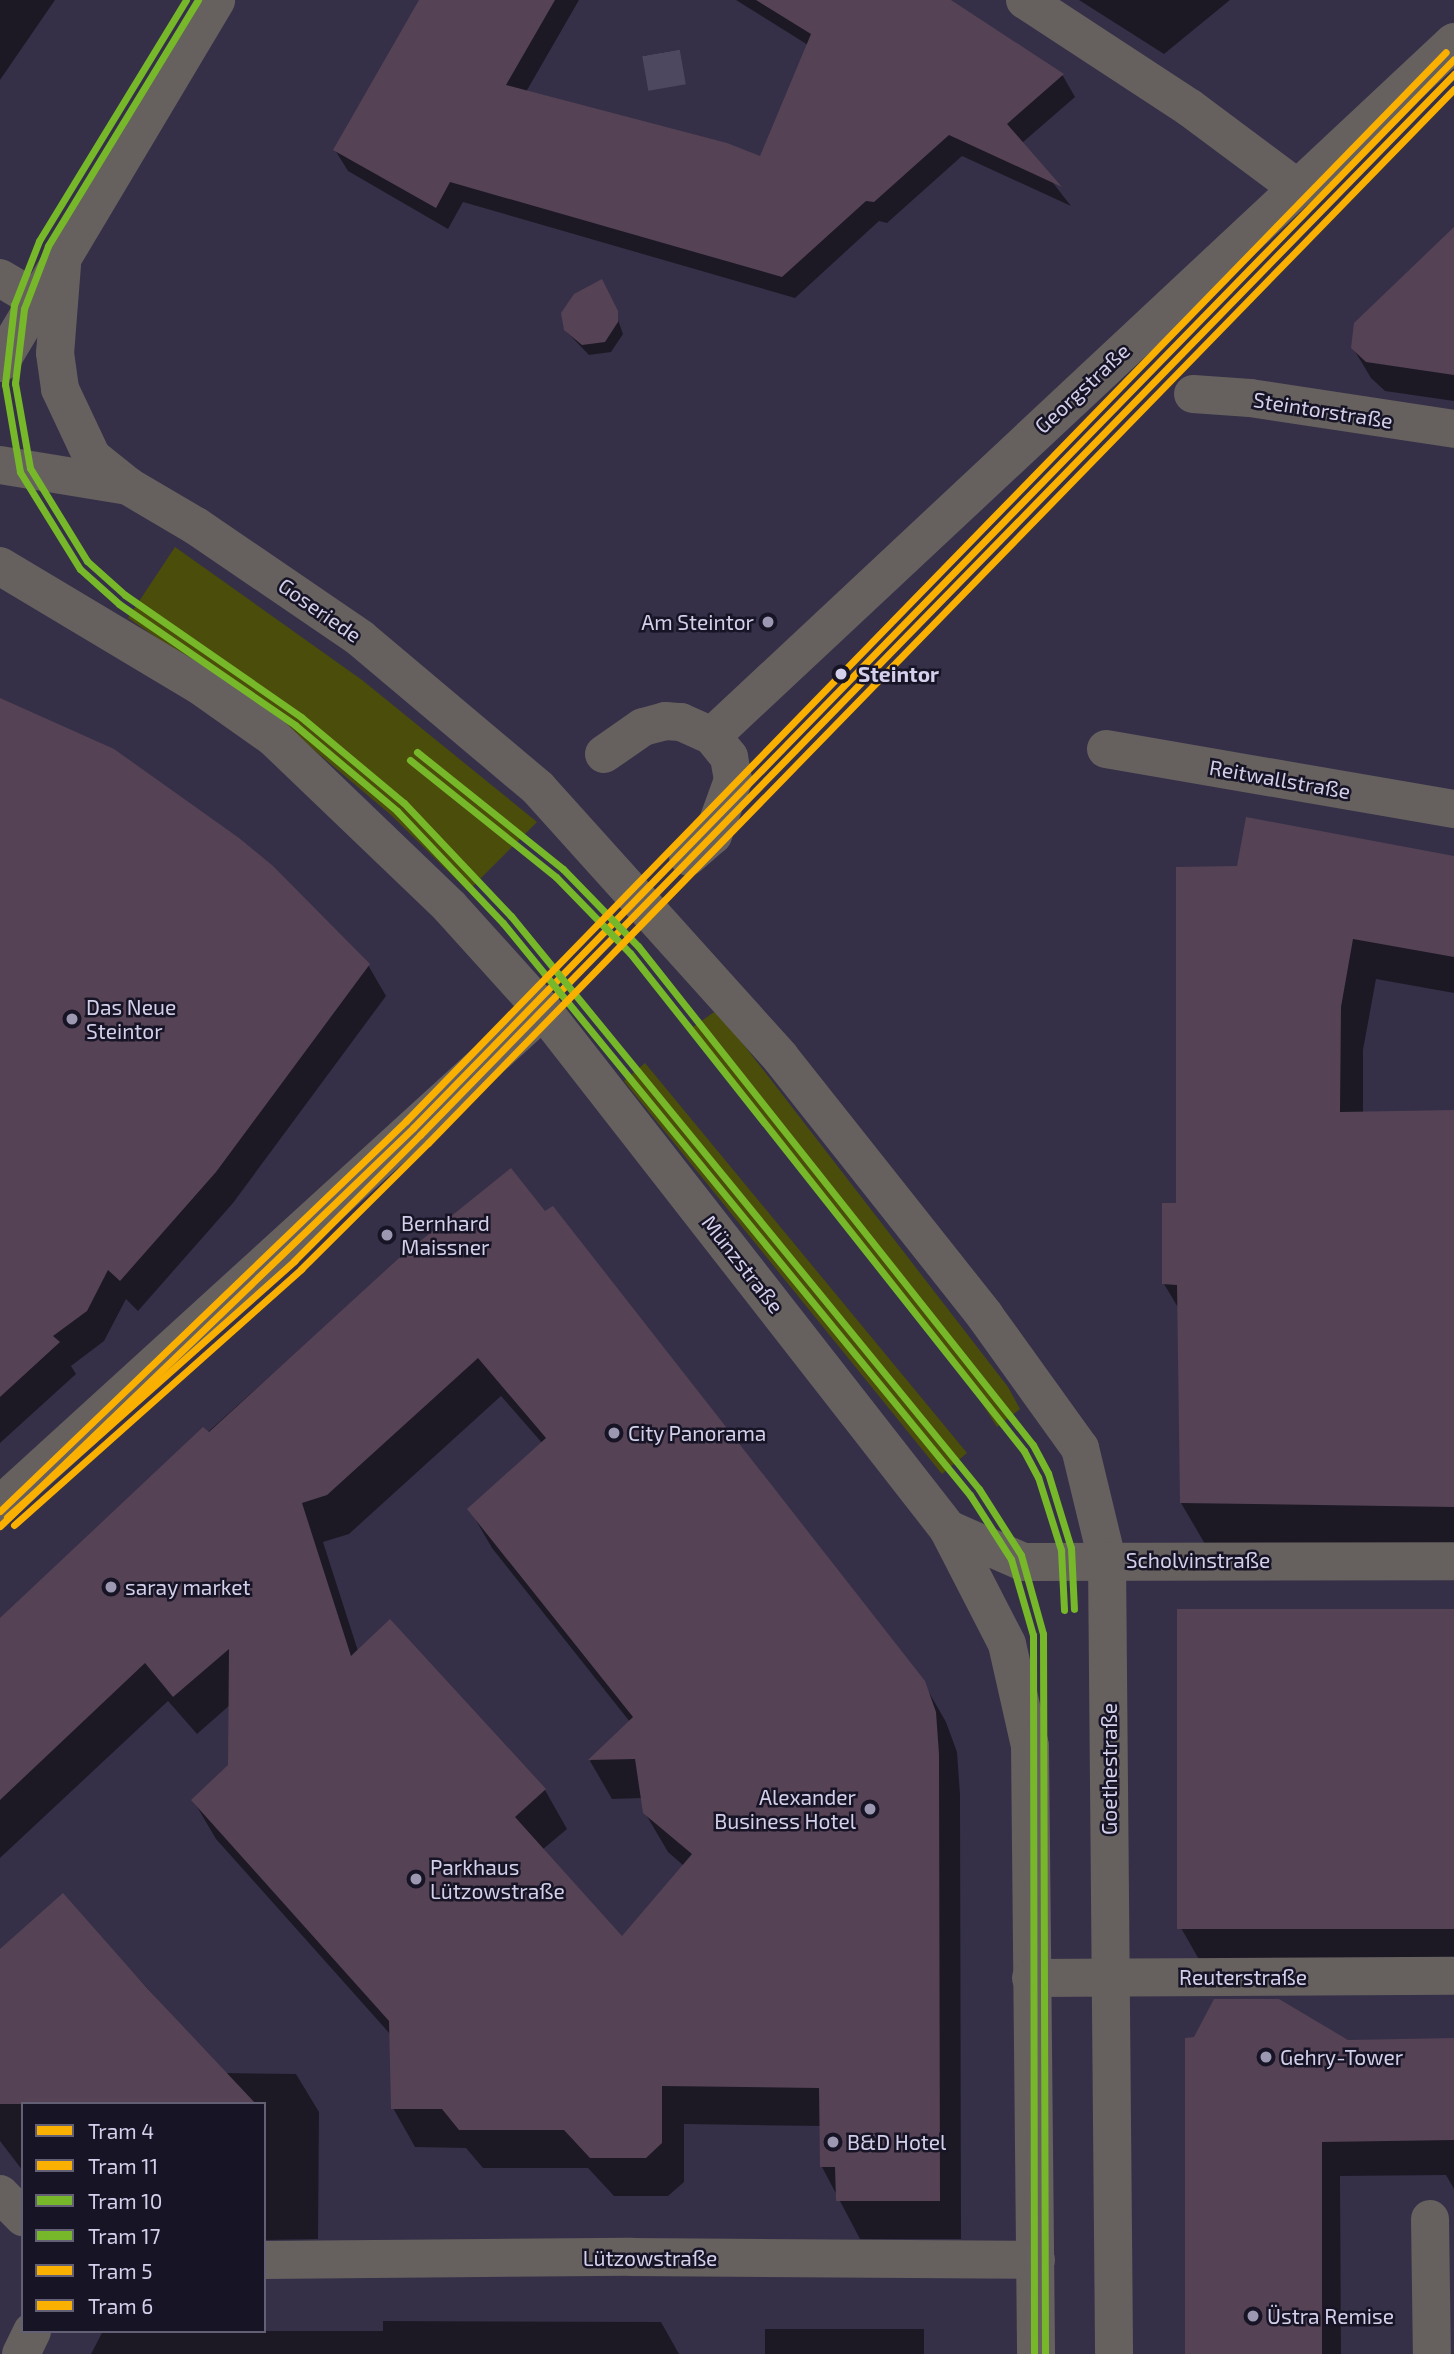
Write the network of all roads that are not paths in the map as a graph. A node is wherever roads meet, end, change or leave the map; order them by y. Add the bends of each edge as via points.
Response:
1 (216, 0) edge
2 (1025, 0) edge
3 (1454, 42) edge
4 (1296, 187) junction
5 (63, 253) junction
6 (0, 278) edge
7 (37, 300) junction
8 (0, 363) edge
9 (1192, 394) dead end
10 (1454, 429) edge
11 (0, 465) edge
12 (128, 486) junction
13 (0, 566) edge
14 (712, 736) junction
15 (1107, 749) dead end
16 (604, 754) dead end
17 (1454, 809) edge
18 (688, 857) dead end
19 (543, 1010) junction
20 (924, 1239) joint
21 (0, 1505) edge
22 (945, 1524) junction
23 (1107, 1560) junction
24 (1454, 1561) edge
25 (1454, 1976) edge
26 (1031, 1978) junction
27 (1107, 1978) junction
28 (0, 2194) edge
29 (21, 2215) edge
30 (1430, 2218) dead end
31 (266, 2260) edge
32 (1036, 2260) junction
33 (31, 2333) edge
34 (21, 2354) edge
35 (1036, 2354) edge
36 (1114, 2354) edge
37 (1432, 2354) edge

1 - 5 street
2 - 4 street
3 - 4 street, Georgstraße
4 - 14 street, Georgstraße
5 - 7 street
5 - 12 street via 55,353 60,389 92,457
6 - 7 street
7 - 8 street
9 - 10 street, Steintorstraße via 1250,398
11 - 12 street, Goseriede
12 - 20 street, Goseriede via 196,526 360,638 538,788 780,1057
13 - 19 street via 199,685 274,738 450,907
14 - 16 street via 681,722 665,721 643,727
14 - 18 street via 729,757 733,780 713,835
15 - 17 street, Reitwallstraße
19 - 21 street
19 - 22 street, Münzstraße
20 - 23 street, Goethestraße via 1080,1448
22 - 23 street, Scholvinstraße via 1023,1562
22 - 26 street via 1007,1644 1030,1746
23 - 24 street, Scholvinstraße
23 - 27 street, Goethestraße
25 - 27 street, Reuterstraße
26 - 27 street, Reuterstraße
26 - 32 street
27 - 36 street, Goethestraße
28 - 29 street
30 - 37 street
31 - 32 street, Lützowstraße
32 - 35 street
33 - 34 street

